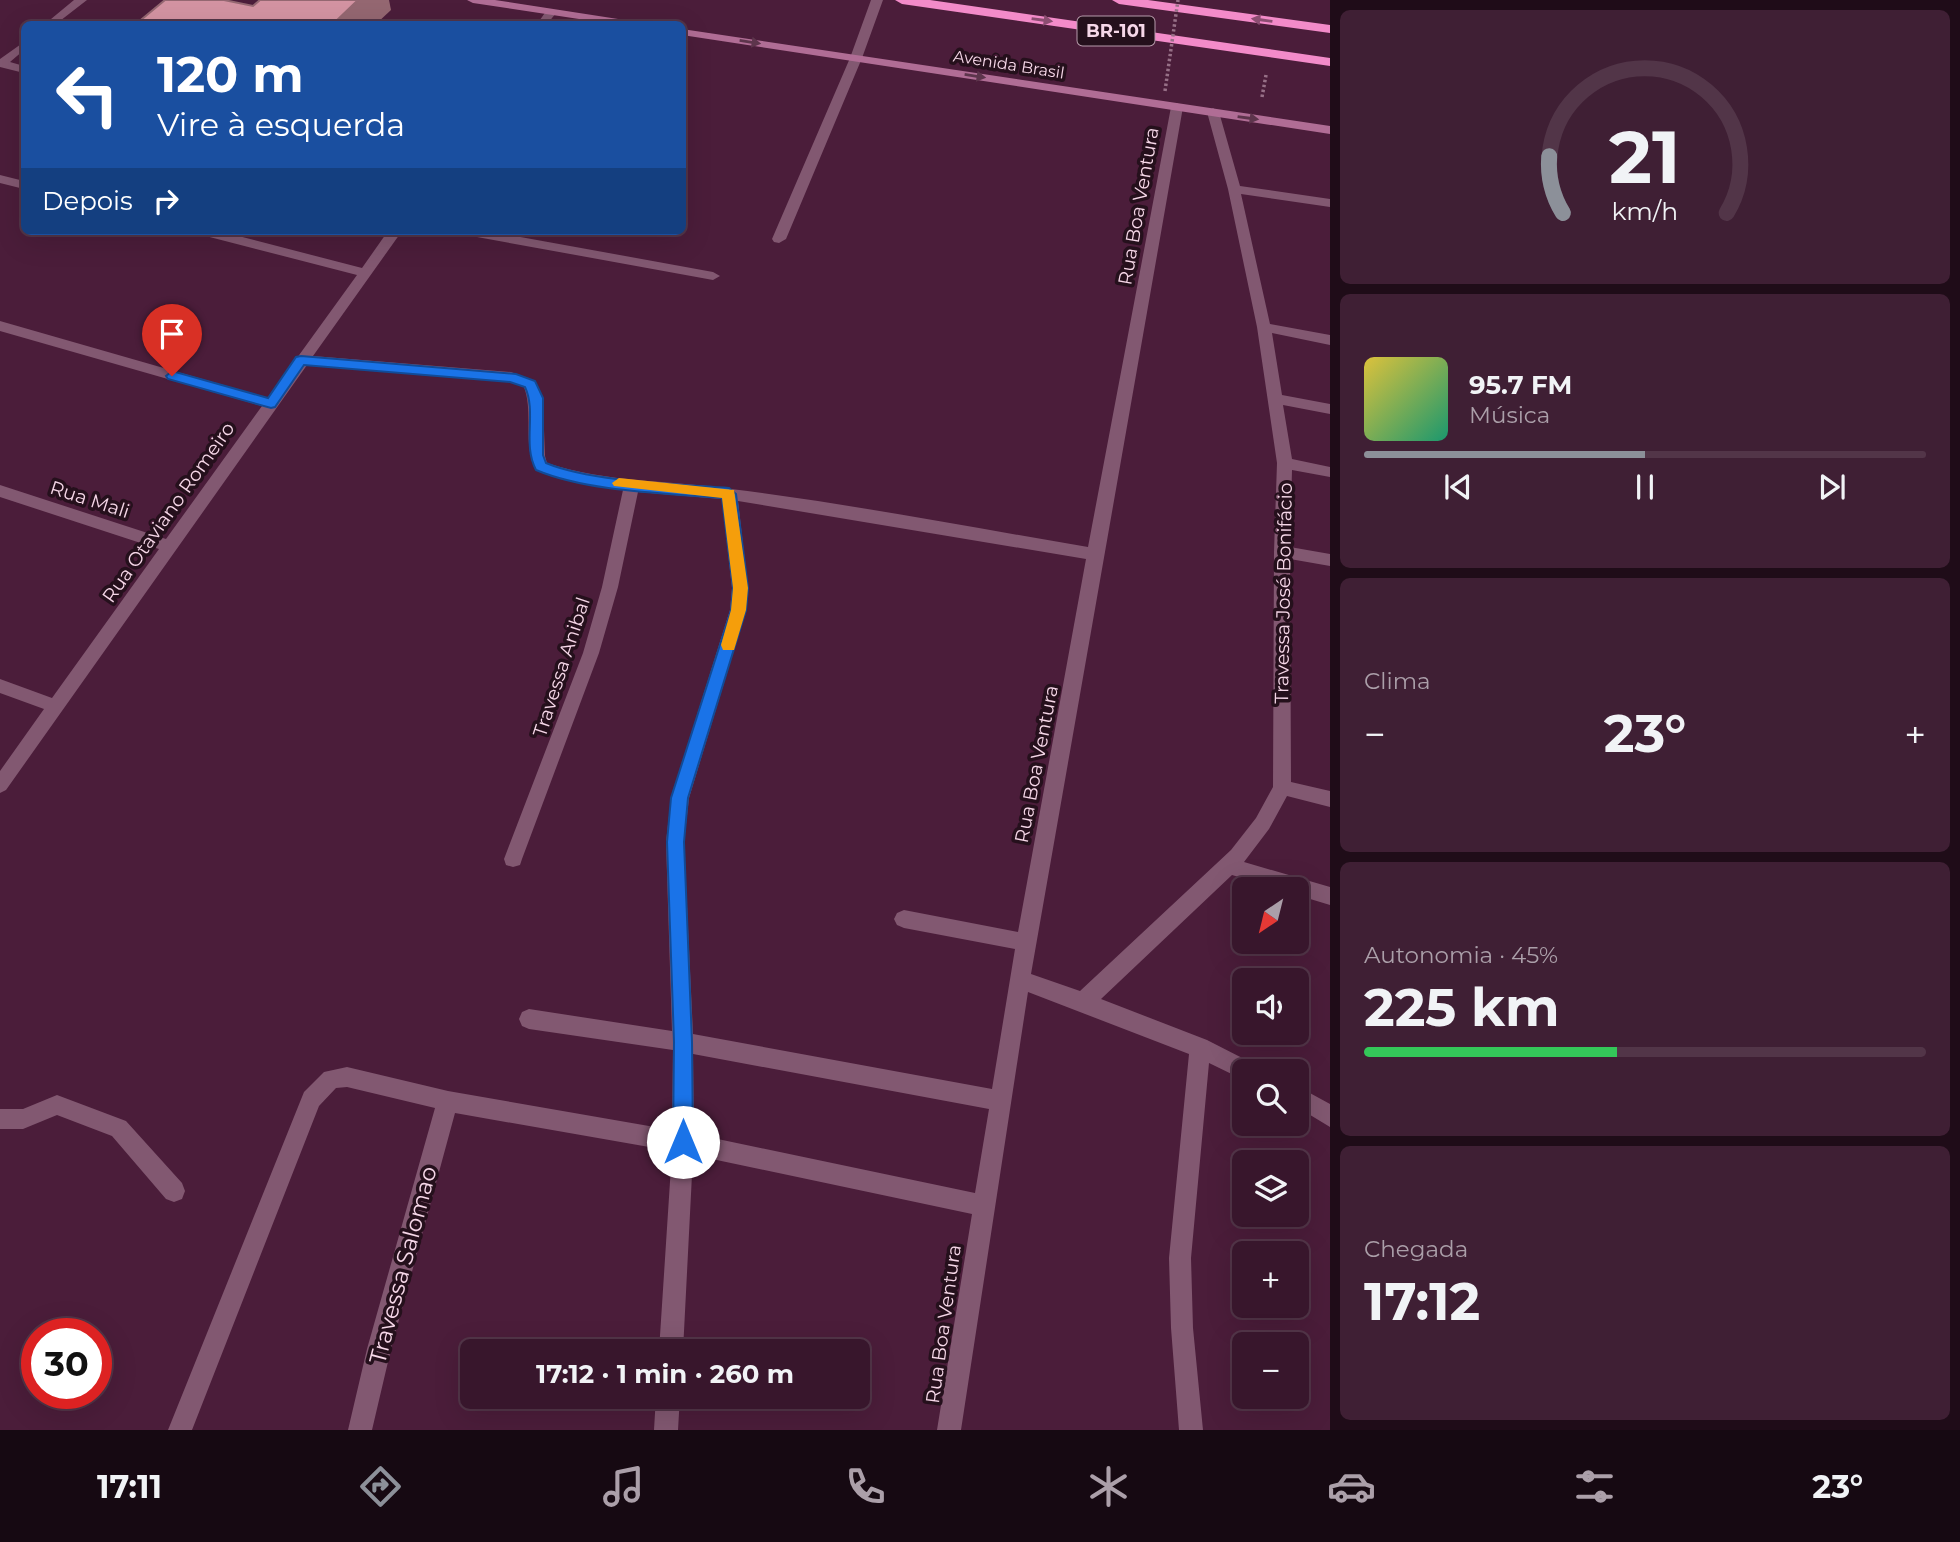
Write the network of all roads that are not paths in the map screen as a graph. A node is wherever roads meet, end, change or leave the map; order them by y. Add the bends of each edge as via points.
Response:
1 (81, 0) edge
2 (473, 0) edge
3 (877, 0) edge
4 (902, 0) edge
5 (1119, 0) edge
6 (551, 12) junction
7 (54, 21) edge
8 (544, 21) edge
9 (611, 21) edge
10 (1330, 29) edge
11 (686, 33) edge
12 (21, 47) edge
13 (856, 58) junction
14 (1330, 62) edge
15 (1, 63) edge
16 (21, 69) edge
17 (1177, 107) junction
18 (1213, 112) junction
19 (1330, 130) edge
20 (0, 179) edge
21 (21, 184) edge
22 (1234, 189) junction
23 (1330, 204) edge
24 (219, 235) edge
25 (392, 235) edge
26 (488, 235) edge
27 (779, 240) dead end
28 (366, 273) junction
29 (713, 276) dead end
30 (0, 326) edge
31 (1264, 327) junction
32 (1330, 340) edge
33 (301, 360) junction
34 (1277, 399) junction
35 (271, 404) junction
36 (1330, 409) edge
37 (1285, 463) junction
38 (1330, 472) edge
39 (632, 485) junction
40 (0, 491) edge
41 (729, 494) junction
42 (168, 546) junction
43 (1282, 552) junction
44 (1097, 555) junction
45 (1330, 560) edge
46 (0, 686) edge
47 (57, 707) junction
48 (0, 785) edge
49 (1282, 787) junction
50 (1330, 799) edge
51 (513, 859) dead end
52 (1230, 866) junction
53 (1330, 895) edge
54 (904, 919) dead end
55 (1025, 942) junction
56 (1021, 980) junction
57 (1084, 1001) junction
58 (529, 1019) dead end
59 (683, 1042) junction
60 (1200, 1048) junction
61 (1232, 1064) edge
62 (448, 1101) junction
63 (999, 1101) junction
64 (1309, 1102) edge
65 (1330, 1117) edge
66 (0, 1119) edge
67 (683, 1142) junction
68 (174, 1191) dead end
69 (982, 1205) junction
70 (672, 1339) edge
71 (667, 1409) edge
72 (180, 1430) edge
73 (360, 1430) edge
74 (666, 1430) edge
75 (949, 1430) edge
76 (1191, 1430) edge

1 - 7 street
2 - 6 street
3 - 13 street
4 -> 14 highway, BR-101
10 -> 5 highway, BR-101
6 - 8 street
6 - 9 street
11 -> 13 street, Avenida Brasil
12 - 15 street
13 -> 17 street, Avenida Brasil
13 - 27 street
15 - 16 street
17 - 18 street, Avenida Brasil
17 - 44 street, Rua Boa Ventura
18 -> 19 street, Avenida Brasil
18 - 22 street, Travessa José Bonifácio
20 - 21 street
22 - 23 street
22 - 31 street, Travessa José Bonifácio
24 - 28 street
25 - 28 street, Rua Otaviano Romeiro
26 - 29 street
28 - 33 street, Rua Otaviano Romeiro
30 - 35 street
31 - 32 street
31 - 34 street, Travessa José Bonifácio
33 - 35 street, Rua Otaviano Romeiro
33 - 39 street via 511,377 530,384 537,398 536,455 541,466 559,474
34 - 36 street
34 - 37 street, Travessa José Bonifácio
35 - 42 street, Rua Otaviano Romeiro
37 - 38 street
37 - 43 street, Travessa José Bonifácio
39 - 41 street
39 - 51 street, Travessa Anibal via 590,653
40 - 42 street, Rua Mali
41 - 44 street
41 - 59 street via 740,588 738,610 680,798 675,842
42 - 47 street, Rua Otaviano Romeiro
43 - 45 street
43 - 49 street, Travessa José Bonifácio
44 - 55 street, Rua Boa Ventura
46 - 47 street
47 - 48 street, Rua Otaviano Romeiro
49 - 50 street
49 - 52 street, Travessa José Bonifácio via 1271,814
52 - 53 street
52 - 57 street, Travessa José Bonifácio
54 - 55 street
55 - 56 street, Rua Boa Ventura
56 - 57 street
56 - 63 street, Rua Boa Ventura
57 - 60 street
58 - 59 street
59 - 63 street
59 - 67 street
60 - 61 street
60 - 76 street via 1180,1258
62 - 67 street
62 - 72 street via 346,1077 331,1079 320,1087
62 - 73 street, Travessa Salomao
63 - 69 street, Rua Boa Ventura
64 - 65 street
66 - 68 street via 23,1119 57,1105 119,1128
67 - 69 street
67 - 70 street
69 - 75 street, Rua Boa Ventura
71 - 74 street

